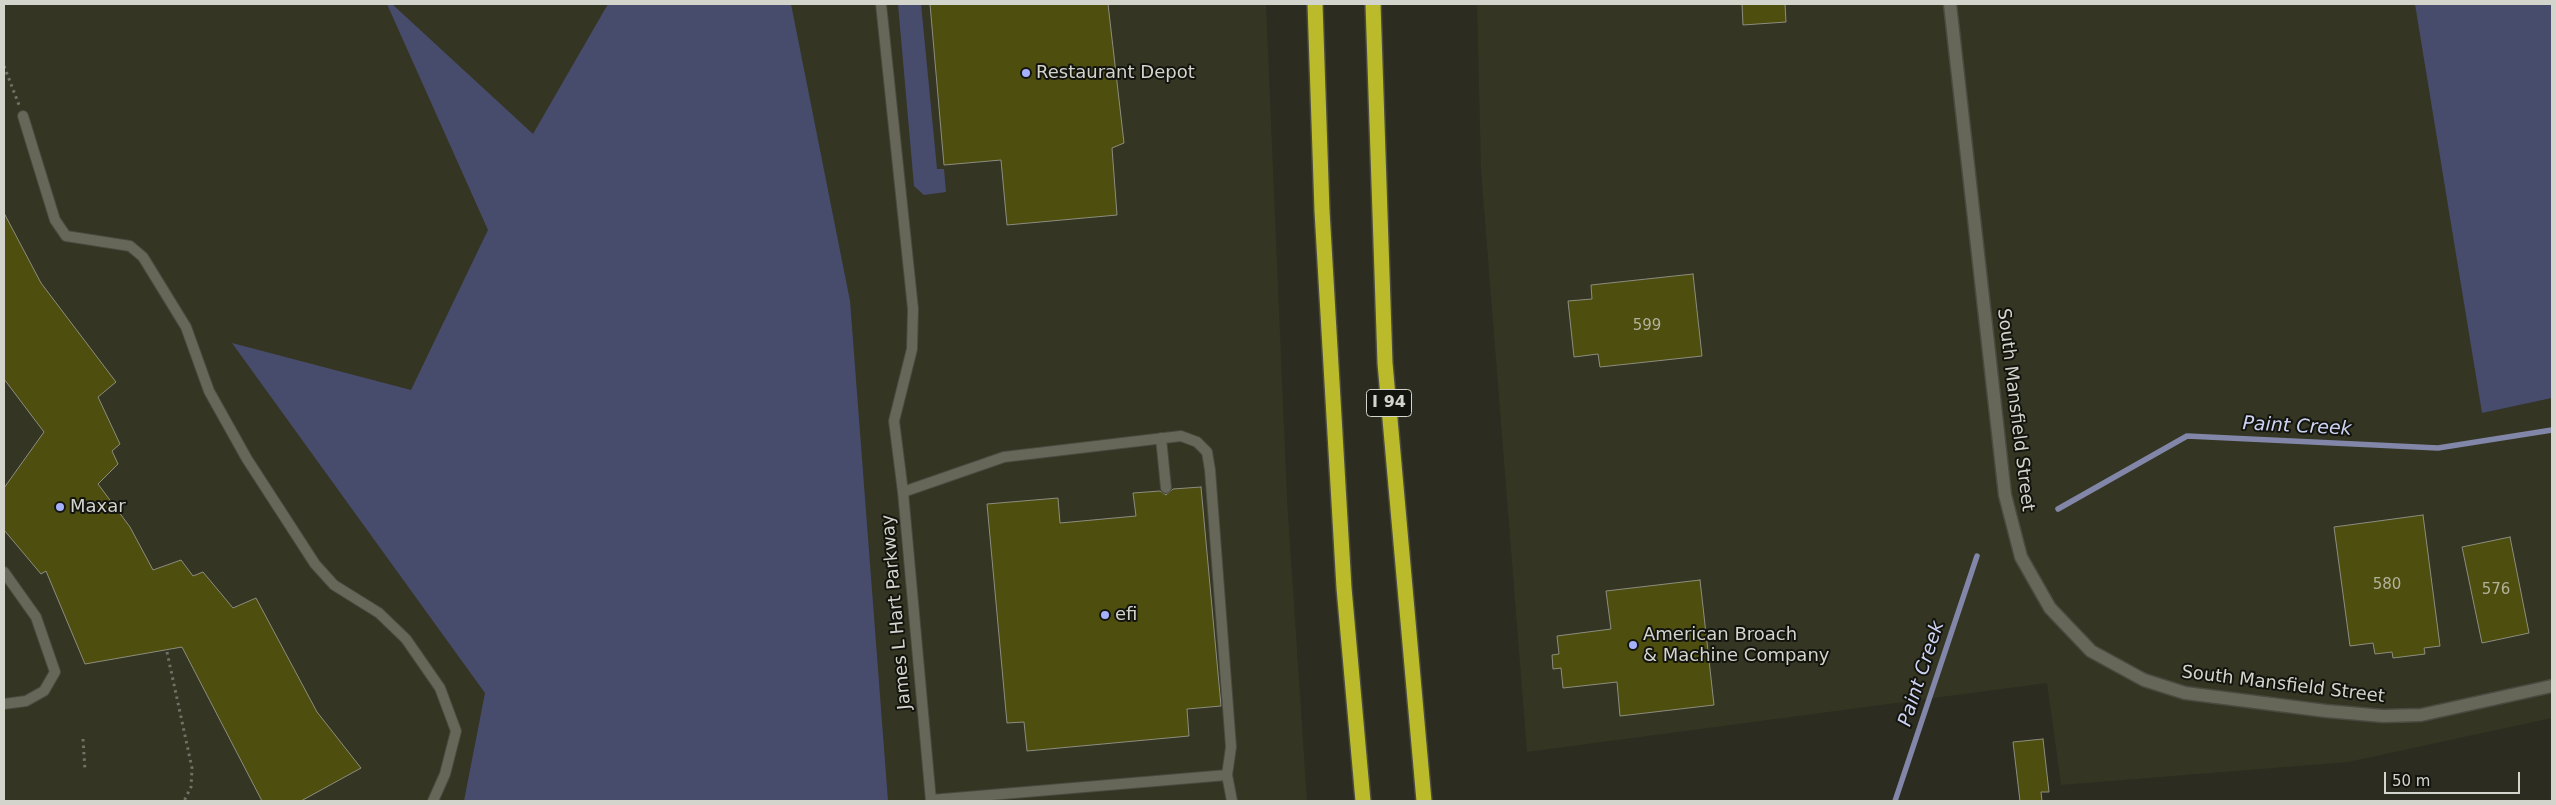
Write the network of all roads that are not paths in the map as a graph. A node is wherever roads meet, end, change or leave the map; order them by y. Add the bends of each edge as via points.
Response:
1 (881, 4) edge
2 (1315, 4) edge
3 (1373, 4) edge
4 (1950, 4) edge
5 (23, 116) road end
6 (1161, 438) junction
7 (1166, 488) dead end
8 (903, 492) junction
9 (4, 572) edge
10 (2552, 686) edge
11 (4, 704) edge
12 (1227, 775) junction
13 (433, 801) edge
14 (931, 801) edge
15 (1232, 801) edge
16 (1363, 801) edge
17 (1424, 801) edge

1 - 8 lane, James L Hart Parkway via 913,309 912,349 894,421
2 - 16 highway via 1322,211 1344,578
3 - 17 highway, I 94 via 1385,363
4 - 10 street, South Mansfield Street via 2004,495 2021,557 2050,608 2091,651 2144,680 2185,693 2383,716 2421,715
5 - 13 lane via 55,220 66,236 130,246 144,257 186,327 210,391 246,460 315,564 334,585 379,613 406,639 440,688 456,731 445,774
6 - 7 lane
6 - 8 lane via 1004,457
6 - 12 lane via 1181,436 1197,442 1207,452 1231,746
8 - 14 lane, James L Hart Parkway
9 - 11 lane via 36,617 55,672 44,691 26,701
12 - 14 lane
12 - 15 lane

